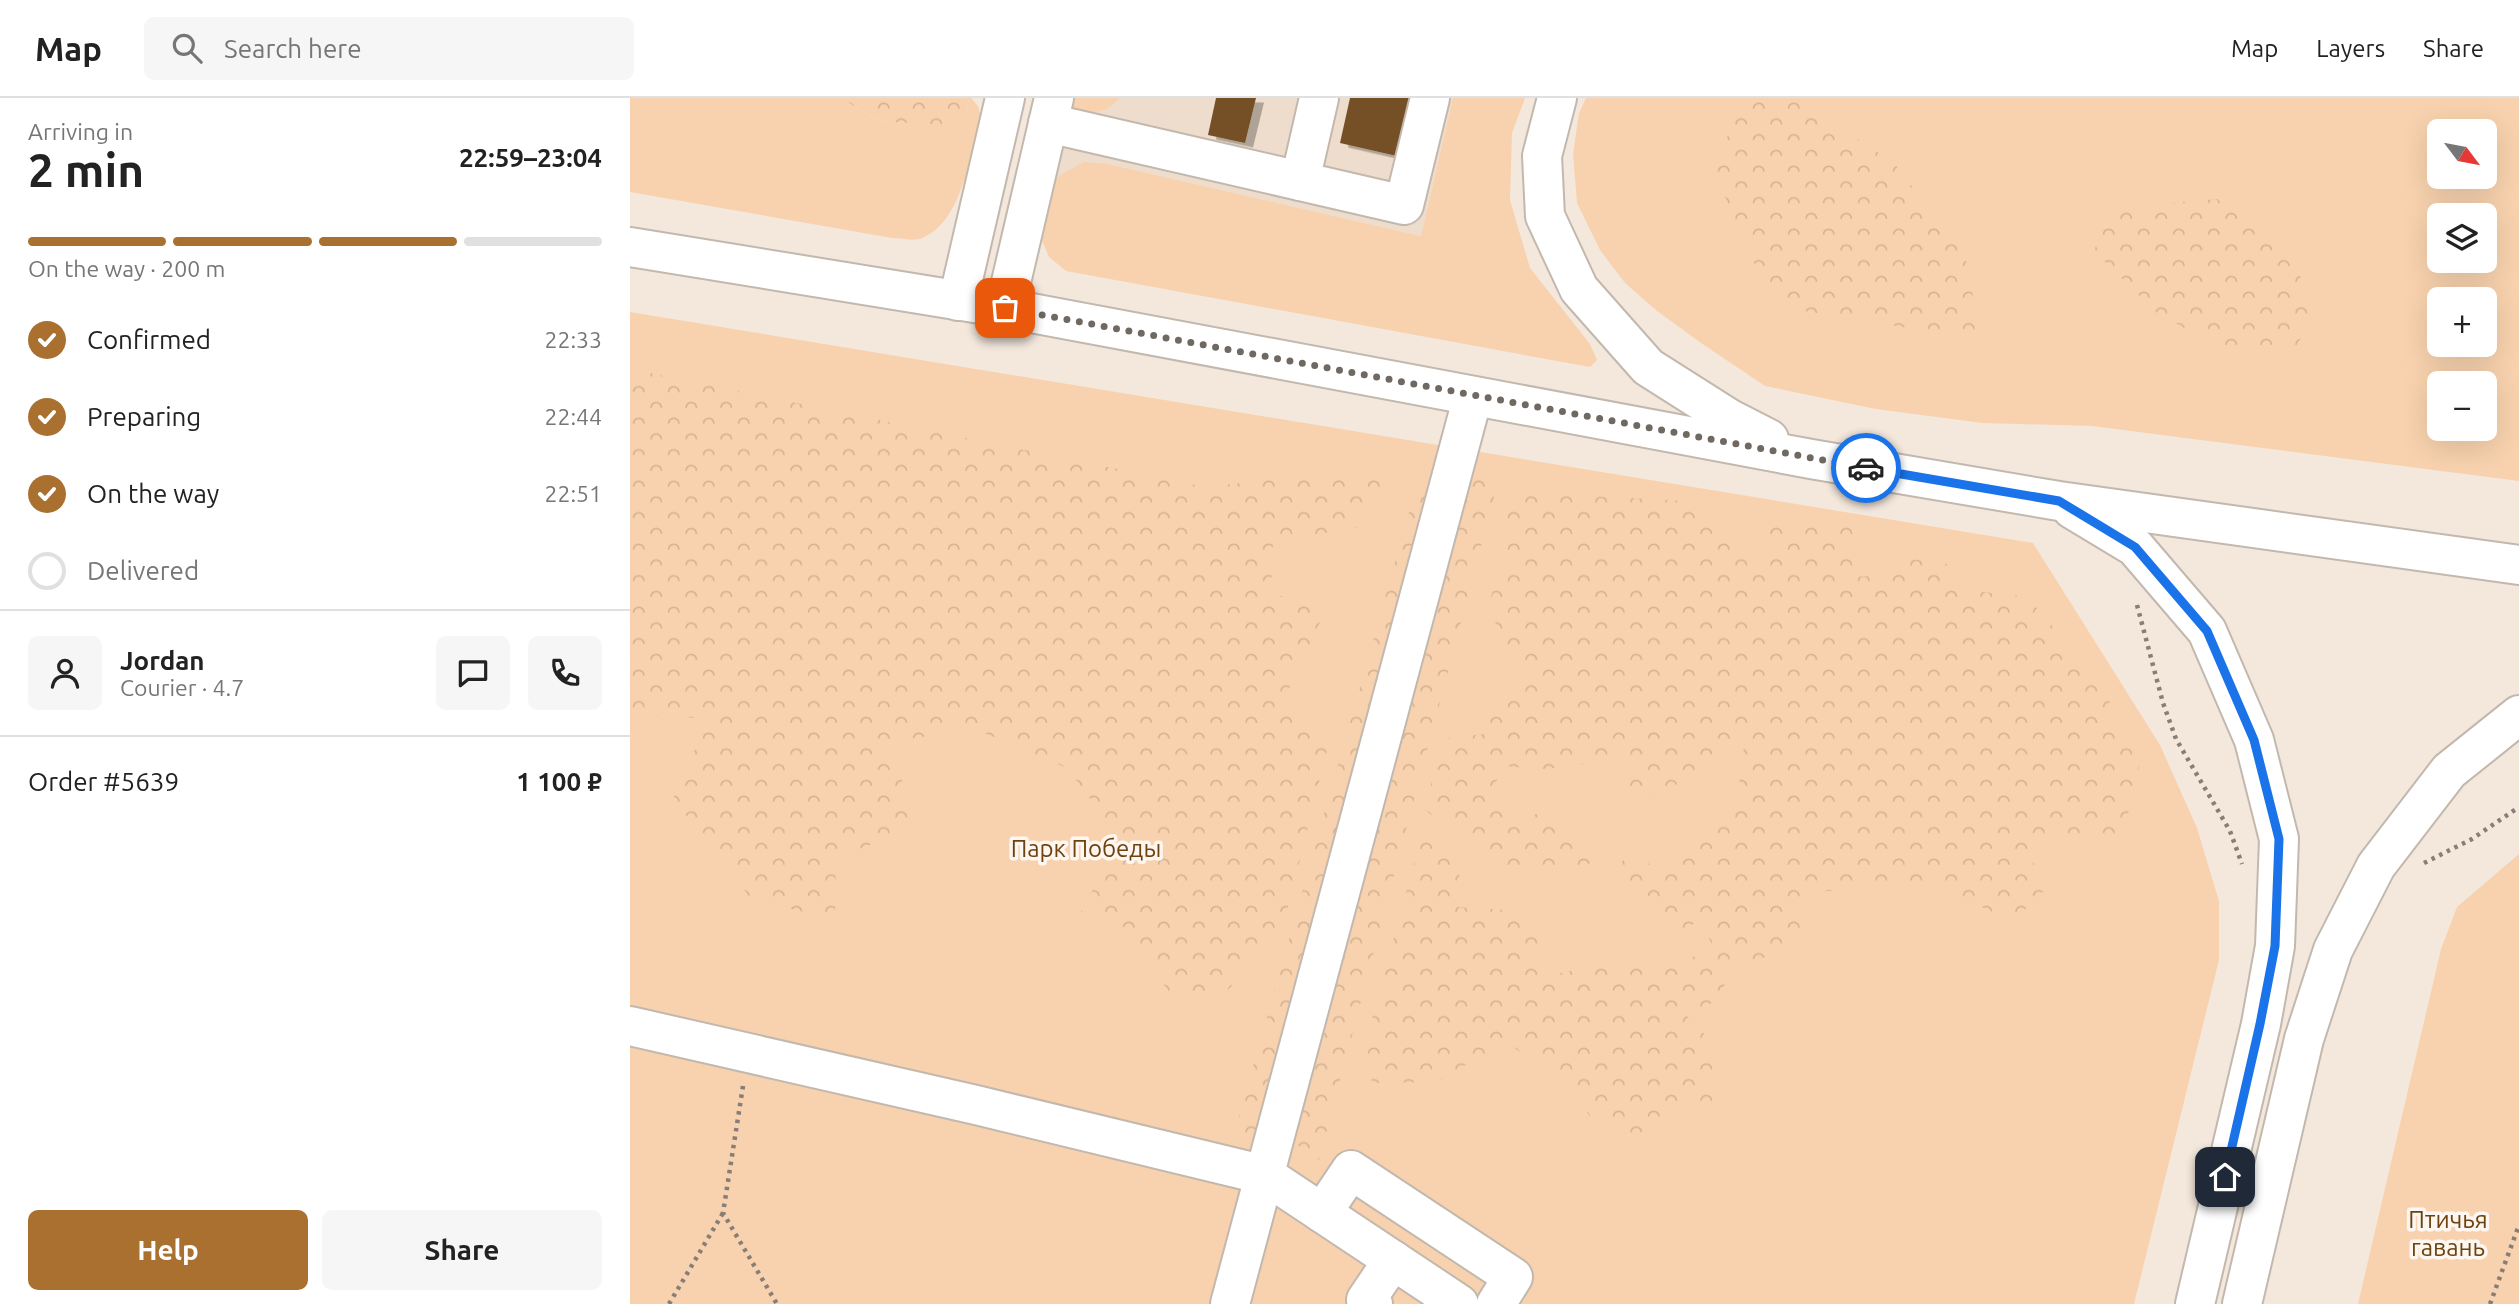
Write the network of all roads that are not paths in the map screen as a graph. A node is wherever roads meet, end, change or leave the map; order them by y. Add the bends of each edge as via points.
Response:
1 (1005, 98) edge
2 (1319, 98) edge
3 (1430, 98) edge
4 (1557, 98) edge
5 (1044, 106) edge
6 (1300, 181) junction
7 (630, 247) edge
8 (958, 301) junction
9 (1005, 308) junction
10 (1473, 396) junction
11 (1811, 459) junction
12 (2059, 501) junction
13 (2519, 565) edge
14 (2519, 715) edge
15 (630, 1026) edge
16 (1265, 1175) junction
17 (1322, 1213) junction
18 (1393, 1260) junction
19 (1232, 1302) edge
20 (1373, 1304) edge
21 (1459, 1304) edge
22 (1496, 1304) edge
23 (2195, 1304) edge
24 (2242, 1304) edge

1 - 8 main road
2 - 6 main road
3 - 6 main road via 1404,205
4 - 11 main road via 1542,156 1545,216 1579,289 1648,367 1730,419
5 - 6 main road
5 - 9 main road
7 - 8 main road
8 - 9 main road
9 - 10 main road
10 - 11 main road
10 - 16 main road
11 - 12 main road
12 - 13 main road
12 - 23 main road via 2135,547 2207,631 2254,740 2279,839 2275,946
14 - 24 main road via 2449,771 2376,866 2333,950 2304,1039
15 - 16 main road
16 - 17 main road
16 - 19 main road
17 - 18 main road
17 - 22 main road via 1351,1170 1513,1278
18 - 20 main road via 1366,1300
18 - 21 main road

